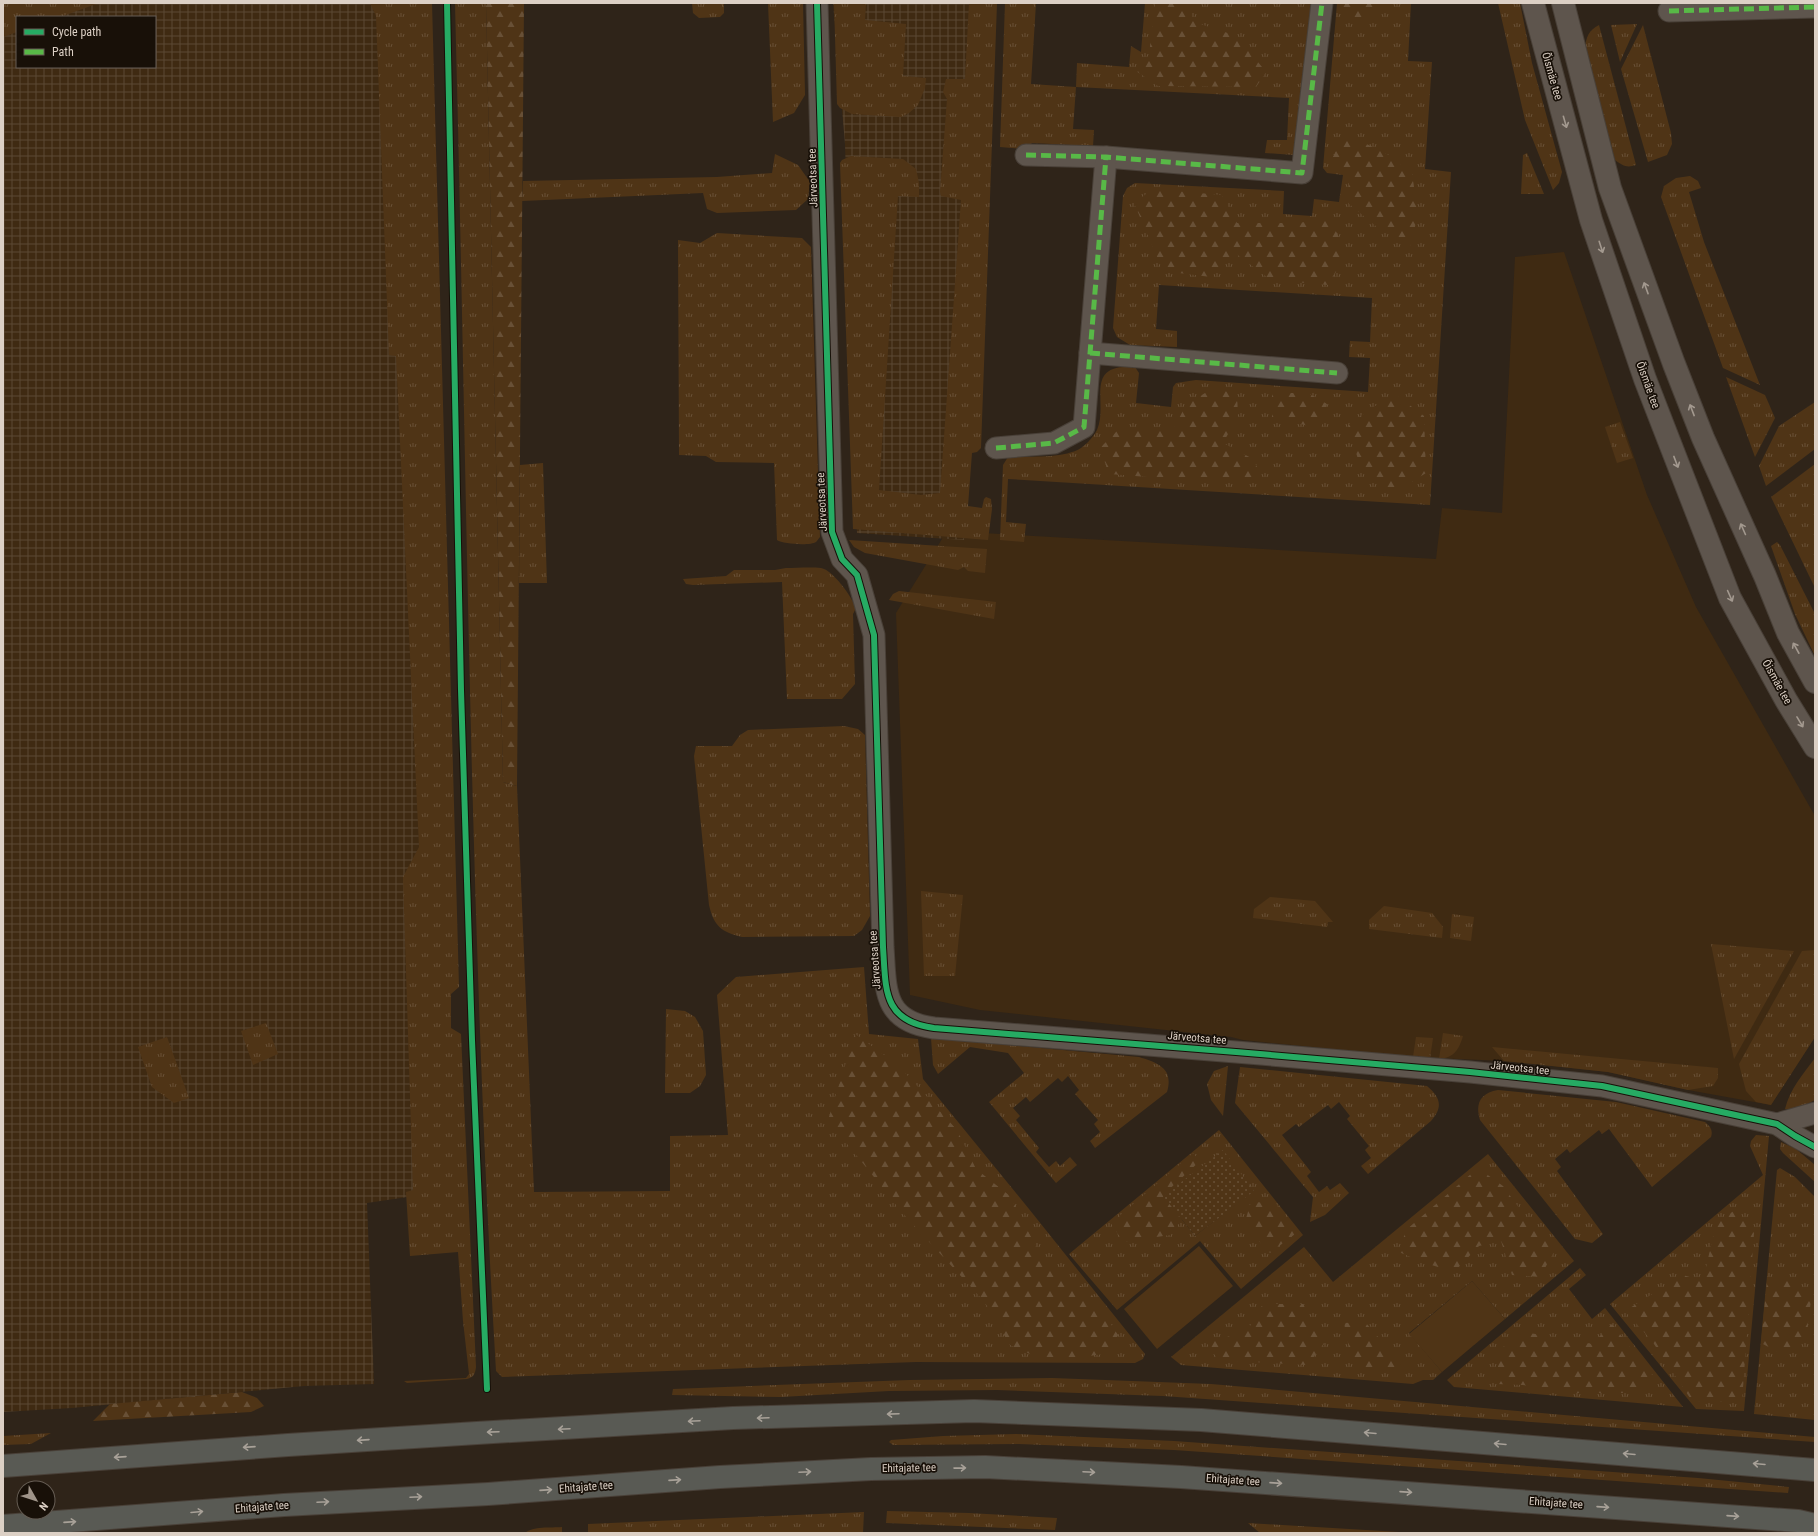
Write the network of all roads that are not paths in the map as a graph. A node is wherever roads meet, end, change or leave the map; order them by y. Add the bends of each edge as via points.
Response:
1 (817, 3) edge
2 (1322, 3) edge
3 (1533, 3) edge
4 (1563, 3) edge
5 (1815, 7) edge
6 (1669, 11) dead end
7 (1026, 155) dead end
8 (1106, 157) junction
9 (1090, 353) junction
10 (1337, 373) dead end
11 (996, 448) dead end
12 (1815, 682) edge
13 (1815, 747) edge
14 (1815, 1113) edge
15 (1777, 1124) junction
16 (1815, 1147) edge
17 (3, 1466) edge
18 (1809, 1467) edge
19 (1809, 1522) edge
20 (3, 1526) edge

1 - 15 street, Järveotsa tee via 832,532 842,559 857,575 874,635 883,946 887,994 896,1012 912,1023 934,1028 1209,1049 1602,1086
2 - 8 street via 1302,173
3 -> 13 main road, Õismäe tee via 1592,220 1645,379 1730,598
12 -> 4 main road via 1788,633 1703,438 1674,364 1610,188
5 - 6 street
7 - 8 street
8 - 9 street
9 - 10 street
9 - 11 street via 1084,427 1054,443
14 - 15 street, Järveotsa tee
15 - 16 street, Järveotsa tee
18 -> 17 main road via 1201,1420 974,1411 733,1418 288,1444
20 -> 19 main road, Ehitajate tee via 720,1477 871,1469 985,1467 1181,1476

